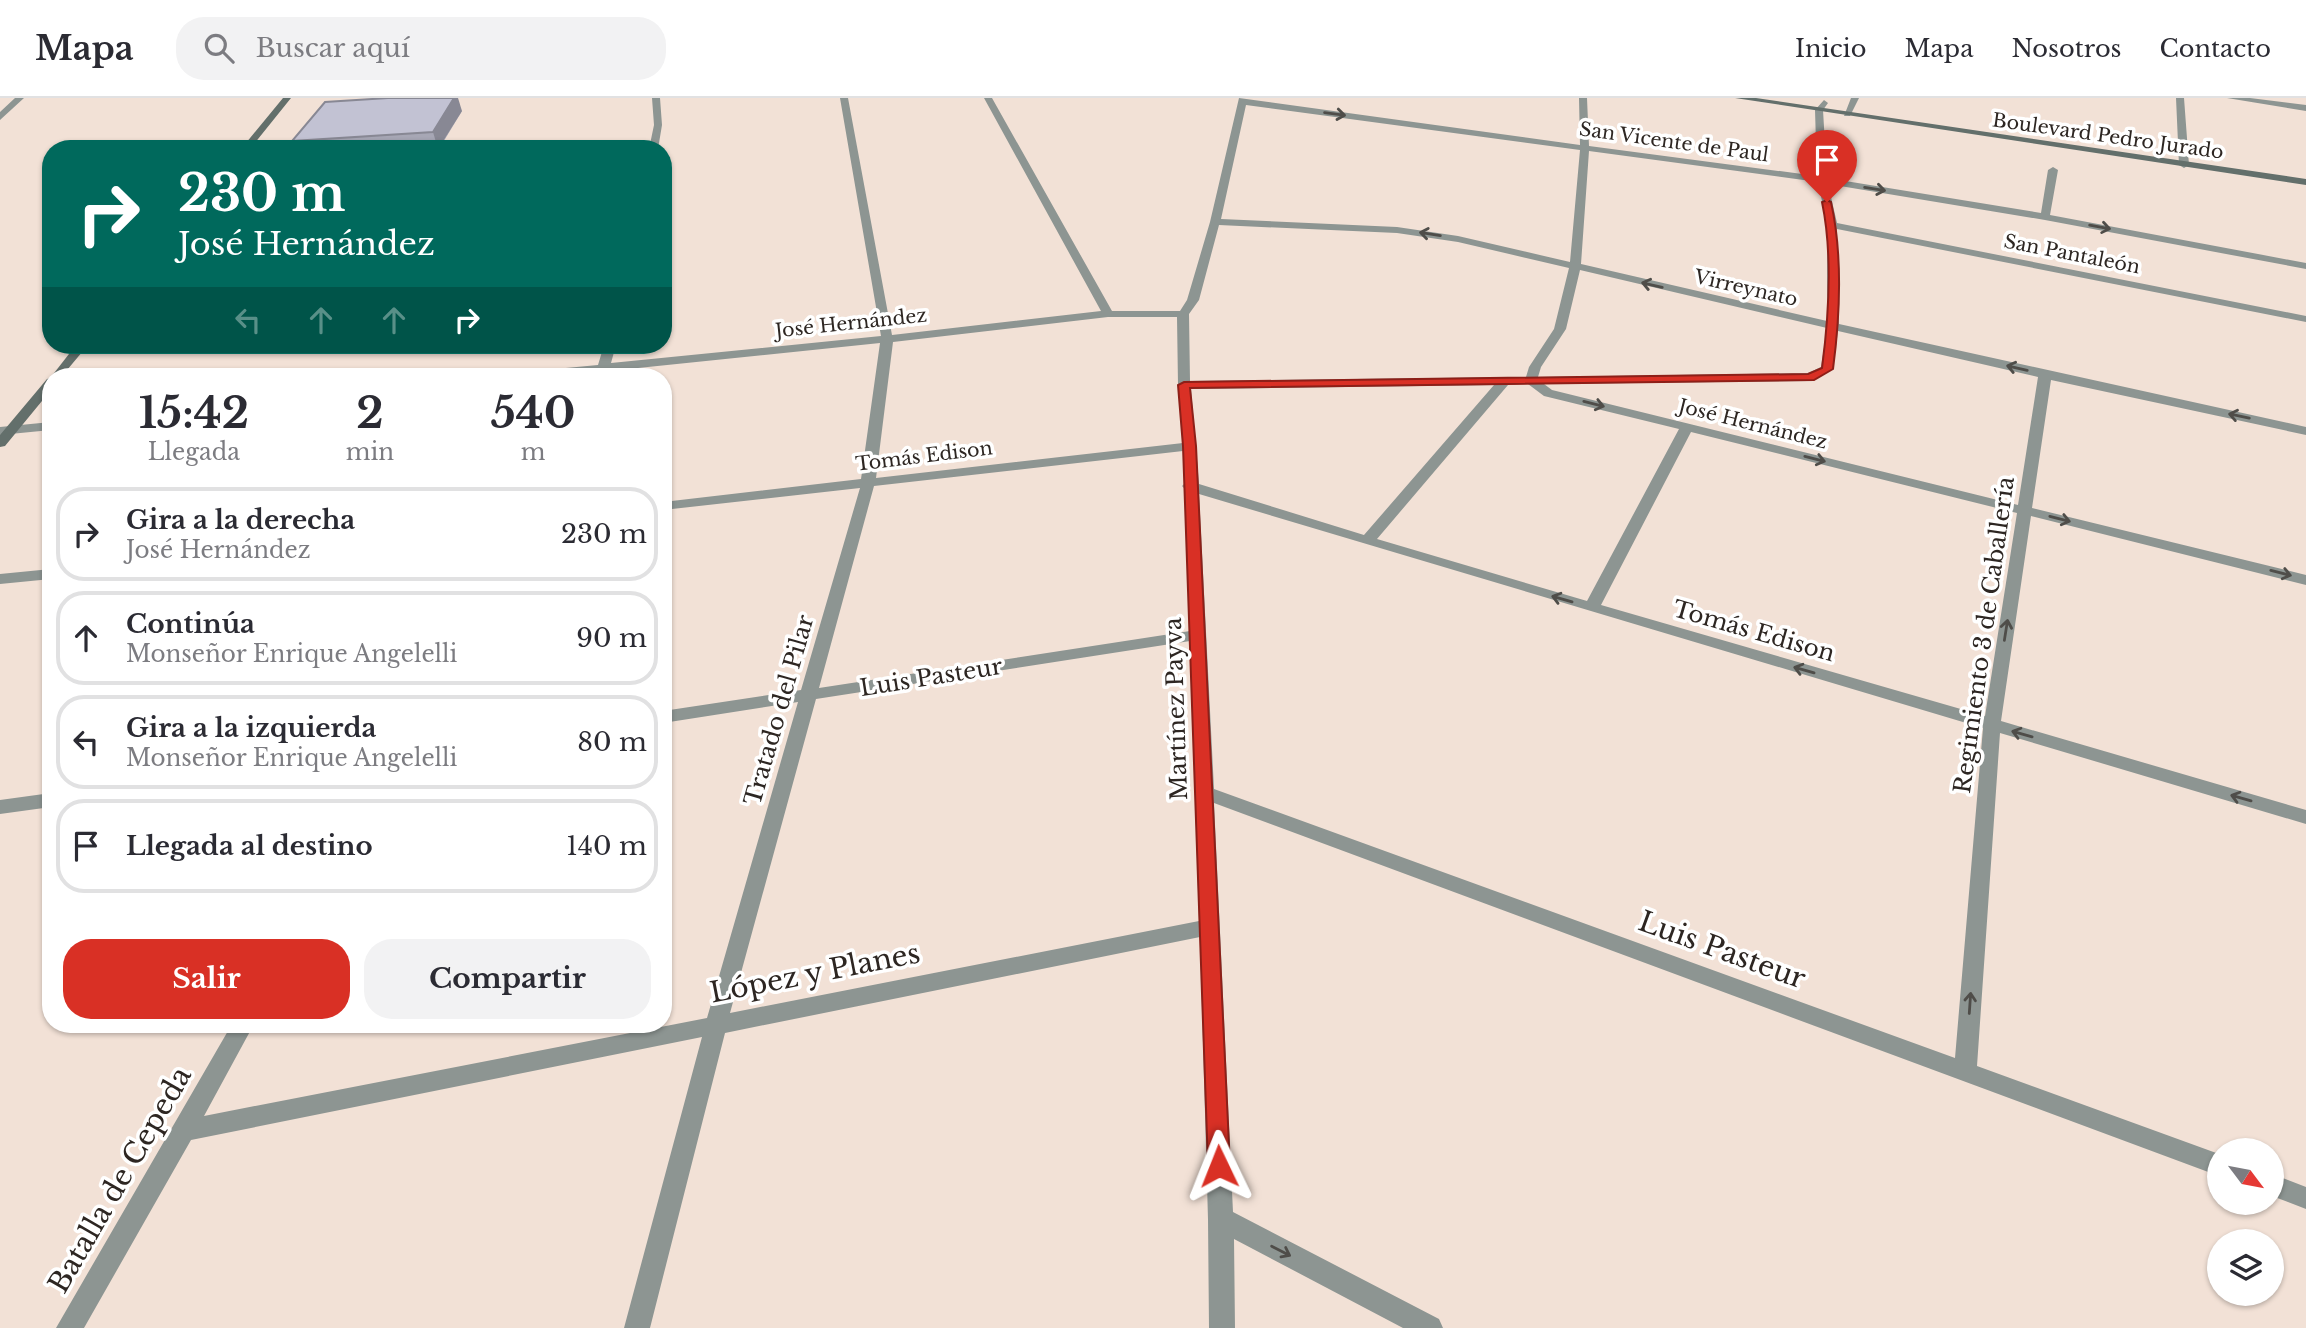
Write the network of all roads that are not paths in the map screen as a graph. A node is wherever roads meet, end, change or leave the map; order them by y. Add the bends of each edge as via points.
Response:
1 (20, 98) edge
2 (287, 98) edge
3 (656, 98) edge
4 (845, 98) edge
5 (988, 98) edge
6 (1583, 98) edge
7 (1740, 98) edge
8 (1788, 98) edge
9 (2180, 98) edge
10 (2231, 98) edge
11 (1243, 100) edge
12 (1851, 106) edge
13 (1821, 107) junction
14 (2306, 108) edge
15 (0, 117) edge
16 (252, 140) edge
17 (655, 140) edge
18 (1585, 147) junction
19 (2184, 161) junction
20 (2053, 170) dead end
21 (2306, 175) edge
22 (1822, 180) junction
23 (2306, 183) edge
24 (2045, 217) junction
25 (1215, 222) junction
26 (1832, 225) junction
27 (2306, 265) edge
28 (1575, 267) junction
29 (1108, 314) junction
30 (1183, 314) junction
31 (2306, 319) edge
32 (1833, 326) junction
33 (887, 340) junction
34 (74, 354) edge
35 (63, 368) edge
36 (638, 368) edge
37 (2045, 375) junction
38 (1504, 381) junction
39 (1531, 381) junction
40 (1184, 385) junction
41 (42, 392) edge
42 (42, 427) edge
43 (1687, 427) junction
44 (6, 430) edge
45 (2306, 431) edge
46 (0, 443) edge
47 (1190, 446) junction
48 (868, 483) junction
49 (1189, 486) junction
50 (672, 505) edge
51 (2024, 510) junction
52 (1367, 541) junction
53 (42, 575) edge
54 (0, 579) edge
55 (2306, 580) edge
56 (1591, 607) junction
57 (1198, 635) junction
58 (808, 696) junction
59 (672, 716) edge
60 (1992, 725) junction
61 (1203, 792) junction
62 (42, 801) edge
63 (0, 807) edge
64 (2306, 817) edge
65 (1210, 927) junction
66 (716, 1025) junction
67 (238, 1033) edge
68 (1965, 1071) junction
69 (184, 1130) junction
70 (2207, 1161) edge
71 (2284, 1190) edge
72 (2306, 1198) edge
73 (1221, 1219) junction
74 (69, 1328) edge
75 (637, 1328) edge
76 (1222, 1328) edge
77 (1430, 1328) edge

1 - 15 street
2 - 16 main road
3 - 17 street
4 - 33 street, Tratado del Pilar
5 - 29 street
6 - 18 street
7 - 13 main road, Boulevard Pedro Jurado
8 - 13 main road, Boulevard Pedro Jurado
9 - 19 street
10 - 14 street
11 -> 18 street, San Vicente de Paul
11 - 25 street, Martínez Payva
12 - 13 main road, Boulevard Pedro Jurado
12 - 19 main road, Boulevard Pedro Jurado
13 - 22 street
18 - 22 street, San Vicente de Paul
18 - 28 street
19 - 21 main road, Boulevard Pedro Jurado
19 - 23 main road, Boulevard Pedro Jurado
20 - 24 street
22 -> 24 street, San Vicente de Paul
22 - 26 street
24 -> 27 street, San Vicente de Paul
28 -> 25 street, Virreynato via 1427,233
25 - 30 street, Martínez Payva via 1193,300
26 - 31 street, San Pantaleón
26 - 32 street
32 -> 28 street, Virreynato
28 - 39 street via 1560,329
29 - 30 street, José Hernández
29 - 33 street, José Hernández
30 - 40 street, Martínez Payva
37 -> 32 street, Virreynato
32 - 39 street via 1827,369 1810,377
33 - 36 street, José Hernández
33 - 48 street, Tratado del Pilar
34 - 35 main road
45 -> 37 street, Virreynato
37 - 51 street, Regimiento 3 de Caballería
38 - 39 street, José Hernández
38 - 40 street, José Hernández
38 - 52 street
39 -> 43 street, José Hernández via 1548,393
40 - 47 street, Martínez Payva
41 - 44 main road
42 - 44 street
43 -> 51 street, José Hernández
43 - 56 street
44 - 46 main road
47 - 48 street, Tomás Edison
47 - 49 street, Martínez Payva
48 - 50 street, Tomás Edison
48 - 58 street, Tratado del Pilar
49 - 52 street, Tomás Edison
49 - 57 street, Martínez Payva
51 -> 55 street, José Hernández
60 -> 51 street, Regimiento 3 de Caballería
56 -> 52 street, Tomás Edison
53 - 54 street
60 -> 56 street, Tomás Edison
57 - 58 street, Luis Pasteur
57 - 61 street, Martínez Payva
58 - 59 street, Luis Pasteur
58 - 66 street, Tratado del Pilar
64 -> 60 street, Tomás Edison
68 -> 60 street, Regimiento 3 de Caballería
61 - 65 street, Martínez Payva
61 - 68 street, Luis Pasteur
62 - 63 street
65 - 66 street, López y Planes
65 - 73 street, Martínez Payva
66 - 69 street, López y Planes
66 - 75 street, Tratado del Pilar
67 - 69 street, Batalla de Cepeda
68 - 70 street, Luis Pasteur
69 - 74 street, Batalla de Cepeda
71 - 72 street
73 - 76 street, Martínez Payva
73 -> 77 street

